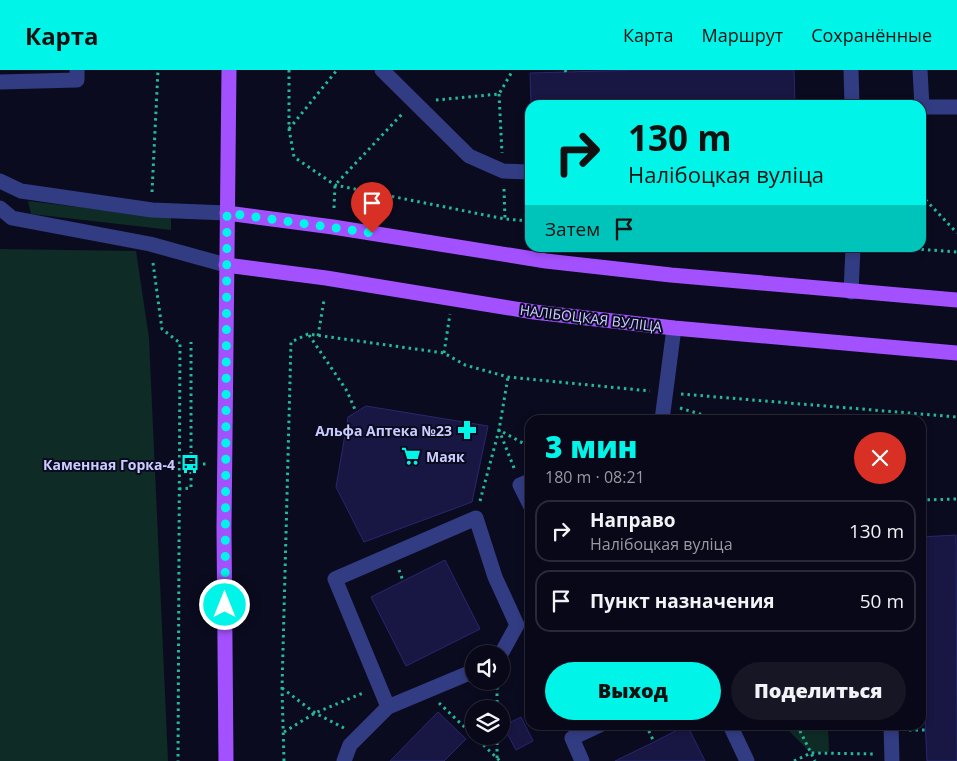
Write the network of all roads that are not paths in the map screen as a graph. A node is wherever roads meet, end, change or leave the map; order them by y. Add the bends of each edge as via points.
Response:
1 (77, 70) edge
2 (229, 70) edge
3 (382, 70) edge
4 (851, 70) edge
5 (920, 70) edge
6 (0, 82) edge
7 (852, 100) edge
8 (921, 100) edge
9 (926, 107) edge
10 (957, 107) edge
11 (525, 172) edge
12 (0, 181) edge
13 (0, 208) edge
14 (227, 213) junction
15 (853, 252) edge
16 (226, 265) junction
17 (851, 292) junction
18 (957, 300) edge
19 (674, 328) junction
20 (957, 353) edge
21 (662, 415) edge
22 (506, 645) edge
23 (465, 675) edge
24 (388, 707) junction
25 (589, 730) edge
26 (732, 730) edge
27 (891, 730) edge
28 (892, 758) edge
29 (226, 761) edge
30 (344, 761) edge
31 (582, 761) edge
32 (747, 761) edge

1 - 6 lane via 77,80
2 - 14 main road
3 - 11 lane via 469,156 503,172
4 - 7 lane
5 - 8 lane
9 - 10 lane
12 - 14 lane via 21,192 152,210
13 - 16 lane via 12,218 150,244
14 - 16 main road
14 - 17 main road via 546,261
15 - 17 lane
16 - 19 main road, НАЛІБОЦКАЯ ВУЛІЦА via 534,312
16 - 29 main road
17 - 18 main road
19 - 20 main road, НАЛІБОЦКАЯ ВУЛІЦА
19 - 21 lane
22 - 24 lane via 517,625 495,577 476,518 335,579
23 - 24 lane
24 - 30 lane via 350,745
25 - 31 lane via 572,738
26 - 32 lane
27 - 28 lane

